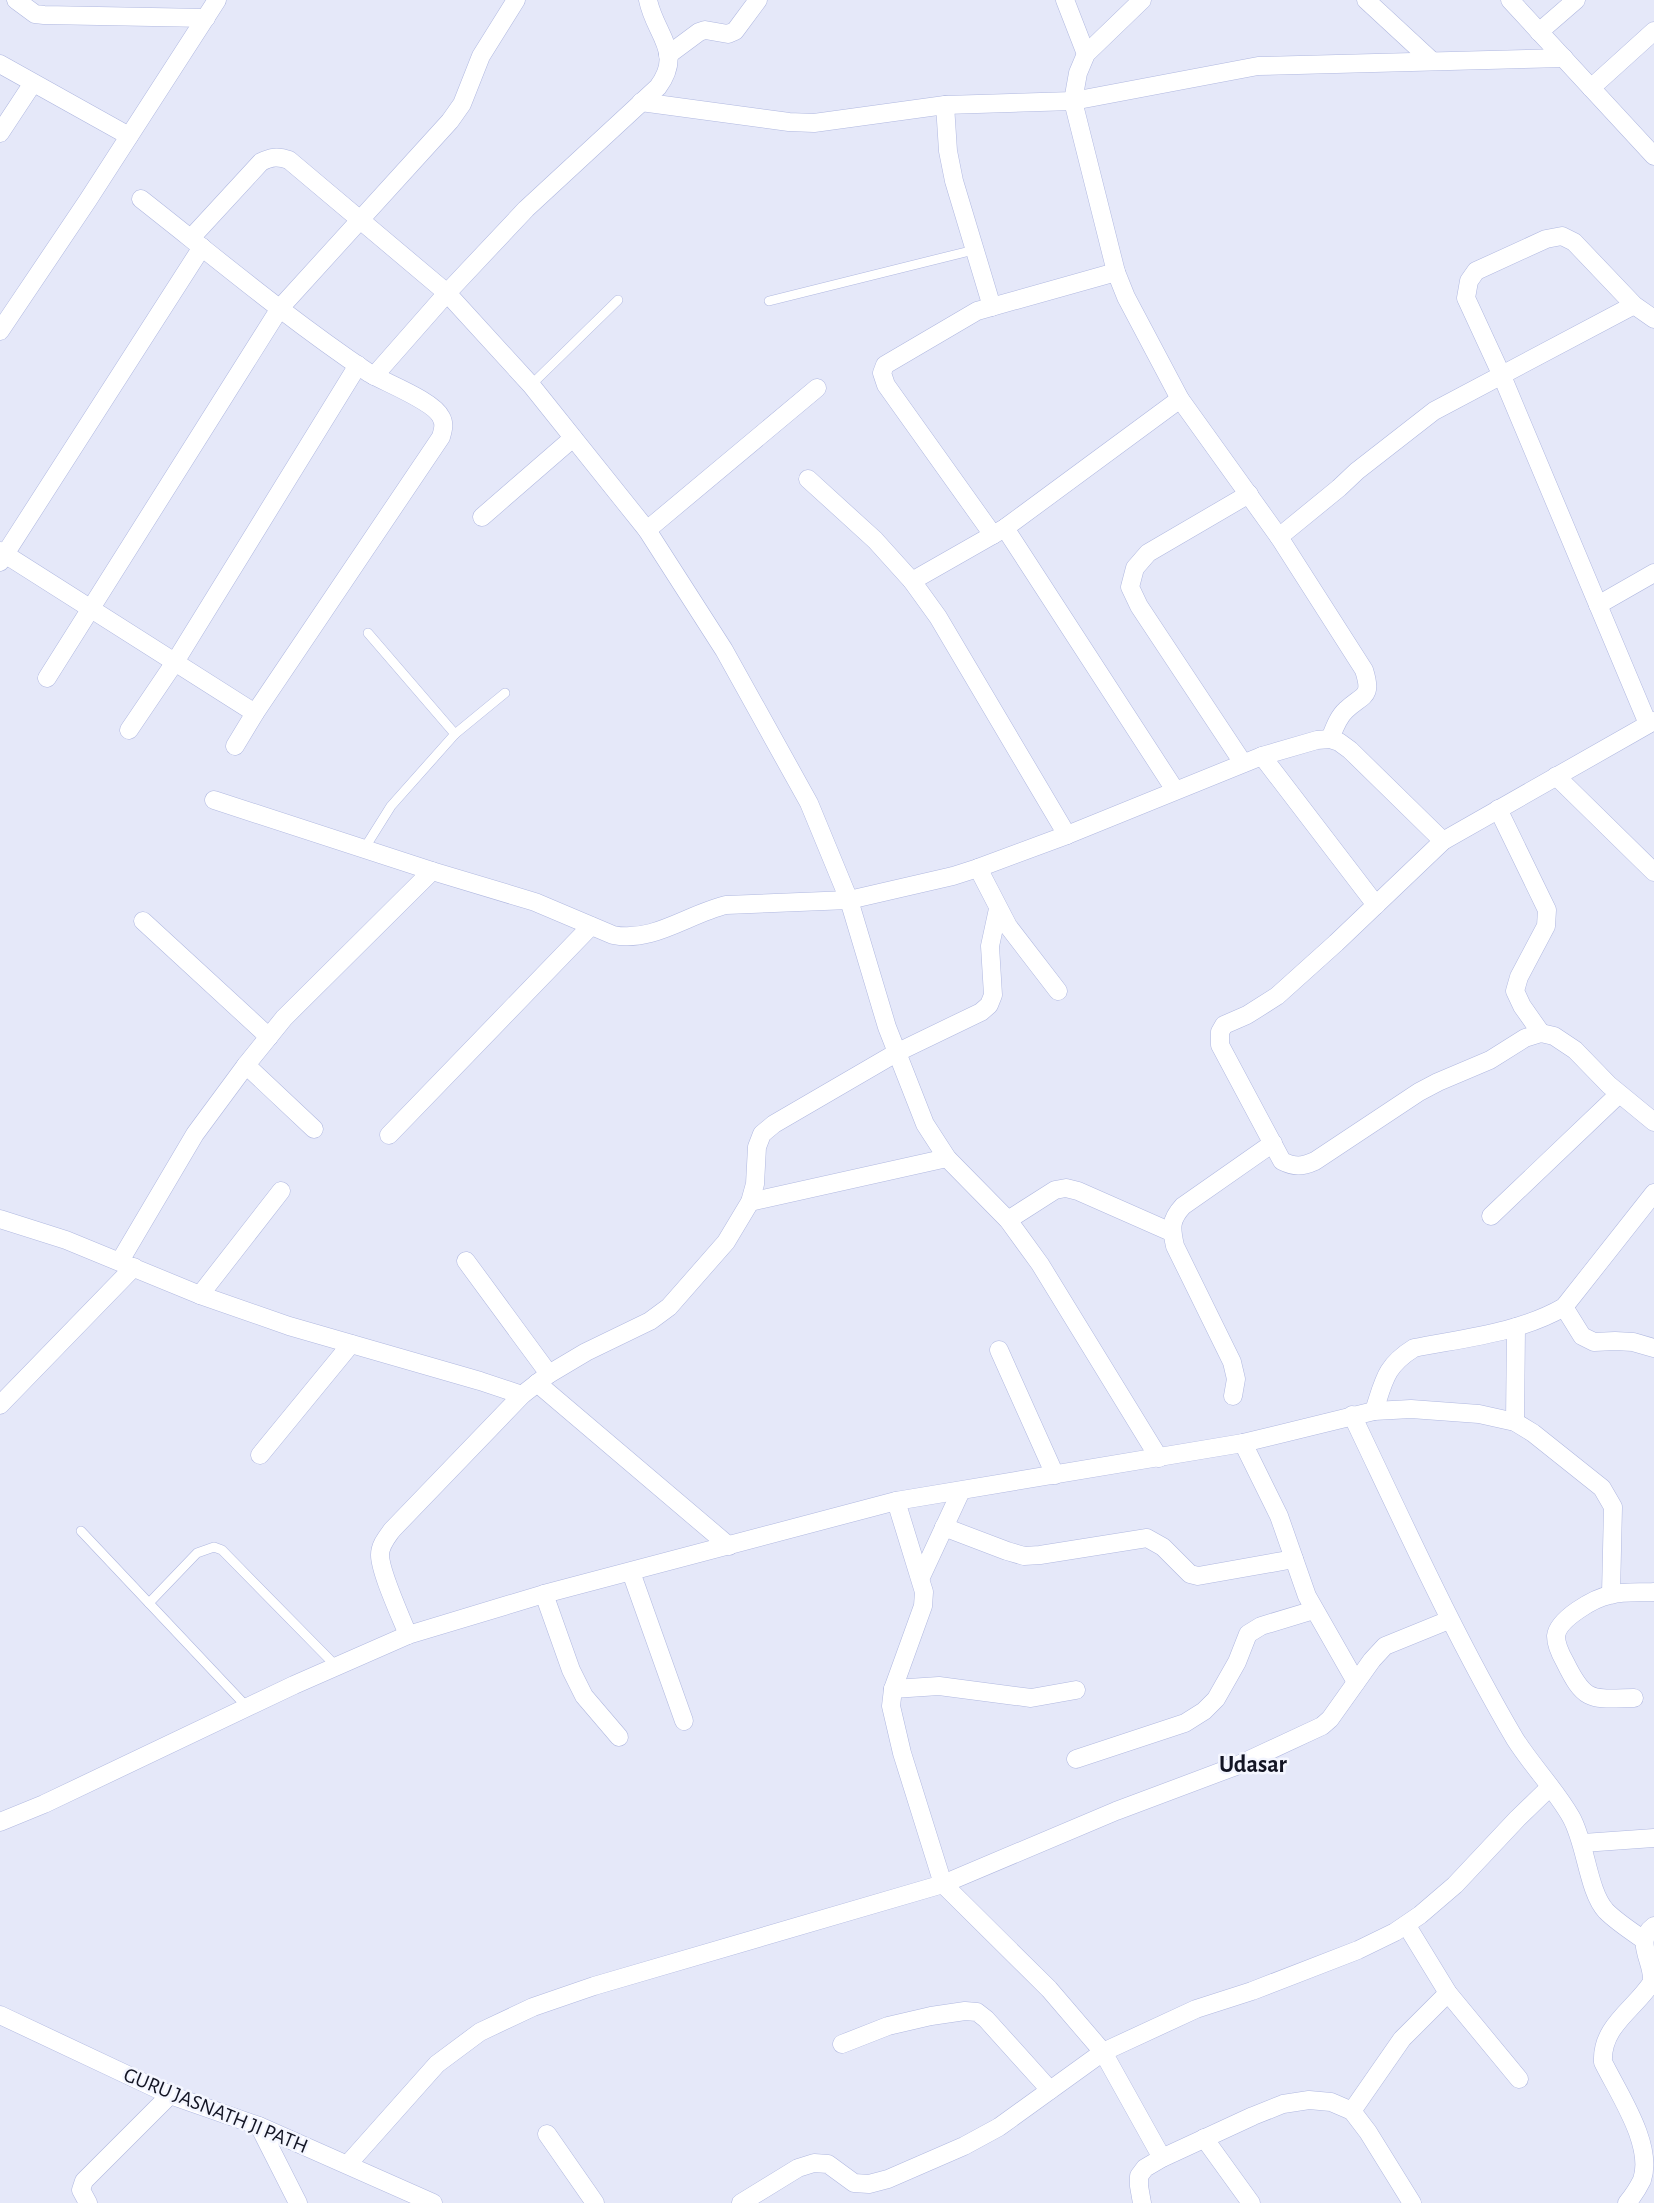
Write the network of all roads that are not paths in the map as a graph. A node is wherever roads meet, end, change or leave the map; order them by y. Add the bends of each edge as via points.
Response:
1 (16, 0) edge
2 (217, 0) edge
3 (516, 0) edge
4 (648, 0) edge
5 (758, 0) edge
6 (1065, 0) edge
7 (1142, 0) edge
8 (1366, 0) edge
9 (1510, 0) edge
10 (1576, 0) edge
11 (206, 18) junction
12 (1654, 31) edge
13 (1539, 32) junction
14 (1086, 54) junction
15 (668, 55) junction
16 (1564, 58) junction
17 (1432, 61) junction
18 (0, 64) edge
19 (33, 83) junction
20 (1591, 88) junction
21 (1073, 101) junction
22 (641, 102) junction
23 (945, 105) junction
24 (0, 133) edge
25 (129, 136) junction
26 (1653, 152) edge
27 (141, 199) dead end
28 (359, 221) junction
29 (196, 242) junction
30 (974, 250) junction
31 (1116, 272) junction
32 (447, 293) junction
33 (618, 300) dead end
34 (769, 301) dead end
35 (1634, 304) junction
36 (992, 307) junction
37 (280, 308) junction
38 (1654, 319) edge
39 (0, 331) edge
40 (358, 365) junction
41 (374, 376) junction
42 (1502, 376) junction
43 (531, 385) junction
44 (817, 388) dead end
45 (1180, 399) junction
46 (573, 438) junction
47 (808, 479) dead end
48 (1249, 494) junction
49 (482, 517) dead end
50 (647, 530) junction
51 (999, 531) junction
52 (1279, 537) junction
53 (2, 556) edge
54 (1654, 573) edge
55 (912, 581) junction
56 (1598, 605) junction
57 (90, 608) junction
58 (368, 633) dead end
59 (175, 662) junction
60 (47, 678) dead end
61 (505, 693) dead end
62 (255, 713) junction
63 (1651, 723) edge
64 (129, 730) dead end
65 (455, 734) junction
66 (1331, 739) junction
67 (235, 746) dead end
68 (1262, 756) junction
69 (1243, 764) junction
70 (1556, 776) junction
71 (1175, 790) junction
72 (214, 800) dead end
73 (1498, 809) junction
74 (1067, 835) junction
75 (1443, 841) junction
76 (363, 849) junction
77 (978, 869) junction
78 (432, 871) junction
79 (1654, 873) edge
80 (849, 900) junction
81 (1376, 905) junction
82 (998, 909) junction
83 (143, 921) dead end
84 (591, 926) junction
85 (1058, 990) dead end
86 (1541, 1033) junction
87 (269, 1037) junction
88 (897, 1052) junction
89 (246, 1065) junction
90 (1619, 1094) junction
91 (1654, 1122) edge
92 (314, 1129) dead end
93 (388, 1135) dead end
94 (1273, 1143) junction
95 (947, 1158) junction
96 (281, 1191) dead end
97 (1654, 1193) edge
98 (750, 1202) junction
99 (1492, 1216) dead end
100 (0, 1219) edge
101 (1008, 1220) junction
102 (1171, 1231) junction
103 (466, 1261) dead end
104 (127, 1264) junction
105 (200, 1295) junction
106 (1564, 1307) junction
107 (1516, 1327) junction
108 (351, 1344) junction
109 (1654, 1348) edge
110 (999, 1350) dead end
111 (543, 1378) junction
112 (522, 1395) junction
113 (1233, 1396) dead end
114 (0, 1405) edge
115 (1374, 1411) junction
116 (1352, 1415) junction
117 (1515, 1422) junction
118 (1243, 1443) junction
119 (260, 1455) dead end
120 (1159, 1458) junction
121 (1055, 1475) junction
122 (961, 1491) junction
123 (896, 1502) junction
124 (944, 1527) junction
125 (81, 1531) dead end
126 (729, 1546) junction
127 (1294, 1559) junction
128 (631, 1572) junction
129 (921, 1577) junction
130 (1654, 1592) edge
131 (544, 1594) junction
132 (1611, 1594) junction
133 (149, 1603) junction
134 (1314, 1610) junction
135 (1449, 1620) junction
136 (408, 1635) junction
137 (336, 1667) junction
138 (1356, 1682) junction
139 (893, 1689) junction
140 (1076, 1690) dead end
141 (1634, 1698) dead end
142 (247, 1707) junction
143 (684, 1721) dead end
144 (619, 1737) dead end
145 (1076, 1759) dead end
146 (1550, 1787) junction
147 (0, 1822) edge
148 (1654, 1838) edge
149 (1583, 1843) junction
150 (943, 1884) junction
151 (1406, 1926) junction
152 (1649, 1933) edge
153 (1448, 1993) junction
154 (0, 2015) edge
155 (842, 2044) dead end
156 (1103, 2052) junction
157 (1519, 2079) dead end
158 (1050, 2090) junction
159 (170, 2095) junction
160 (1352, 2111) junction
161 (259, 2126) junction
162 (547, 2134) dead end
163 (1204, 2138) junction
164 (1163, 2158) junction
165 (348, 2164) junction
166 (88, 2203) edge
167 (298, 2203) edge
168 (433, 2203) edge
169 (595, 2203) edge
170 (741, 2203) edge
171 (1142, 2203) edge
172 (1251, 2203) edge
173 (1412, 2203) edge
174 (1627, 2203) edge

1 - 11 street via 44,15
2 - 11 street
3 - 28 street via 481,56 462,104 450,121
4 - 15 street
5 - 15 street via 735,32 699,32
6 - 14 street
7 - 14 street
8 - 17 street
9 - 13 street
10 - 13 street
11 - 25 street
12 - 20 street
13 - 16 street
14 - 21 street
15 - 22 street via 667,76
16 - 17 street
16 - 20 street
17 - 21 street via 1258,66
18 - 19 street
19 - 24 street
19 - 25 street
20 - 26 street
21 - 23 street
21 - 31 street
22 - 23 street via 814,123
22 - 32 street via 526,209
23 - 30 street via 950,161
25 - 39 street
27 - 29 street
28 - 29 street via 289,160 271,157 261,162
28 - 32 street
28 - 37 street
29 - 37 street
29 - 53 street
30 - 34 lane
30 - 36 street
31 - 36 street
31 - 45 street
32 - 41 street
32 - 43 street
33 - 43 lane
35 - 38 street
35 - 42 street
35 - 42 street via 1574,242 1562,236 1476,271 1468,281 1466,299
36 - 51 street via 885,365 882,373 886,385
37 - 40 street
37 - 57 street
40 - 41 street
40 - 59 street
41 - 62 street via 435,408 442,417 441,437
42 - 52 street via 1434,411
42 - 56 street
43 - 46 street
44 - 50 street
45 - 48 street
45 - 51 street
46 - 49 street
46 - 50 street
47 - 55 street
48 - 52 street
48 - 69 street via 1148,553 1135,568 1130,587
50 - 80 street via 724,650 809,803
51 - 55 street
51 - 71 street
52 - 66 street via 1364,670 1369,685 1366,695 1345,710
53 - 57 street
54 - 56 street
55 - 74 street
56 - 63 street
57 - 59 street
57 - 60 street
58 - 65 lane
59 - 62 street
59 - 64 street
61 - 65 lane
62 - 67 street
63 - 70 street
65 - 76 lane via 391,806
66 - 68 street
66 - 75 street via 1350,750
68 - 69 street
68 - 81 street
69 - 71 street
70 - 73 street
70 - 79 street
71 - 74 street
72 - 76 street
73 - 75 street
73 - 86 street via 1546,910 1546,926 1516,991
74 - 77 street
75 - 81 street
76 - 78 street
77 - 80 street
77 - 82 street
78 - 84 street via 535,902
78 - 87 street
80 - 84 street via 726,905 627,938
80 - 88 street
81 - 94 street via 1277,996 1220,1032 1220,1045
82 - 85 street
82 - 88 street via 990,946 993,995 989,1006
83 - 87 street
84 - 93 street
86 - 90 street via 1575,1050
86 - 94 street via 1428,1087 1304,1166 1282,1161
87 - 89 street
88 - 95 street via 925,1124
88 - 98 street via 762,1134
89 - 92 street
89 - 104 street via 195,1134
90 - 91 street
90 - 99 street
94 - 102 street via 1183,1206 1174,1216
95 - 98 street
95 - 101 street
96 - 105 street
97 - 106 street
98 - 111 street via 726,1242 669,1307
100 - 104 street
101 - 102 street via 1055,1190 1066,1188
101 - 120 street
102 - 113 street via 1232,1362
103 - 111 street
104 - 105 street
104 - 114 street
105 - 108 street
106 - 107 street
106 - 109 street via 1582,1336 1594,1342 1633,1342
107 - 115 street via 1414,1348 1387,1371
107 - 117 street
108 - 112 street
108 - 119 street
110 - 121 street
111 - 112 street
111 - 126 street
112 - 136 street via 381,1546 382,1566
115 - 116 street
115 - 117 street via 1466,1413
116 - 118 street
116 - 135 street
117 - 132 street via 1602,1488 1613,1507
118 - 120 street
118 - 127 street via 1279,1516
120 - 121 street
121 - 122 street
122 - 123 street
122 - 124 street
123 - 126 street
123 - 129 street
124 - 127 street via 1024,1556 1147,1538 1198,1576
124 - 129 street
125 - 133 lane
126 - 128 street
127 - 134 street
128 - 131 street
128 - 143 street
129 - 139 street via 923,1606
130 - 132 street
131 - 136 street
131 - 144 street via 584,1696
132 - 141 street via 1564,1621 1556,1635 1559,1650 1575,1684 1585,1694 1596,1699
133 - 137 lane via 197,1553 214,1547
133 - 142 lane
134 - 138 street
134 - 145 street via 1248,1634 1216,1699 1185,1723
135 - 138 street via 1385,1646
135 - 146 street via 1517,1741
136 - 137 street
137 - 142 street
138 - 150 street via 1322,1726 1236,1766
139 - 140 street via 939,1686 1031,1698
139 - 150 street via 891,1706 902,1753
142 - 147 street
146 - 149 street via 1570,1814
146 - 151 street via 1455,1885
148 - 149 street
149 - 152 street via 1594,1890 1606,1911
150 - 156 street via 1049,1989
150 - 165 street via 607,1982 522,2012 480,2032 437,2064
151 - 153 street
151 - 156 street via 1358,1950 1196,2009
152 - 174 street via 1652,1982 1612,2028 1602,2051 1642,2146 1642,2178
153 - 157 street
153 - 160 street via 1402,2039
154 - 159 street, GURU JASNATH JI PATH
155 - 158 street via 887,2026 977,2012
156 - 158 street
156 - 164 street
158 - 170 street via 999,2127 888,2179 854,2183 828,2164 814,2163
159 - 161 street, GURU JASNATH JI PATH
159 - 166 street via 83,2181 81,2190
160 - 163 street via 1331,2102 1309,2100 1283,2105
160 - 173 street
161 - 165 street, GURU JASNATH JI PATH
161 - 167 street
162 - 169 street
163 - 164 street
163 - 172 street
164 - 171 street via 1139,2176
165 - 168 street, GURU JASNATH JI PATH

